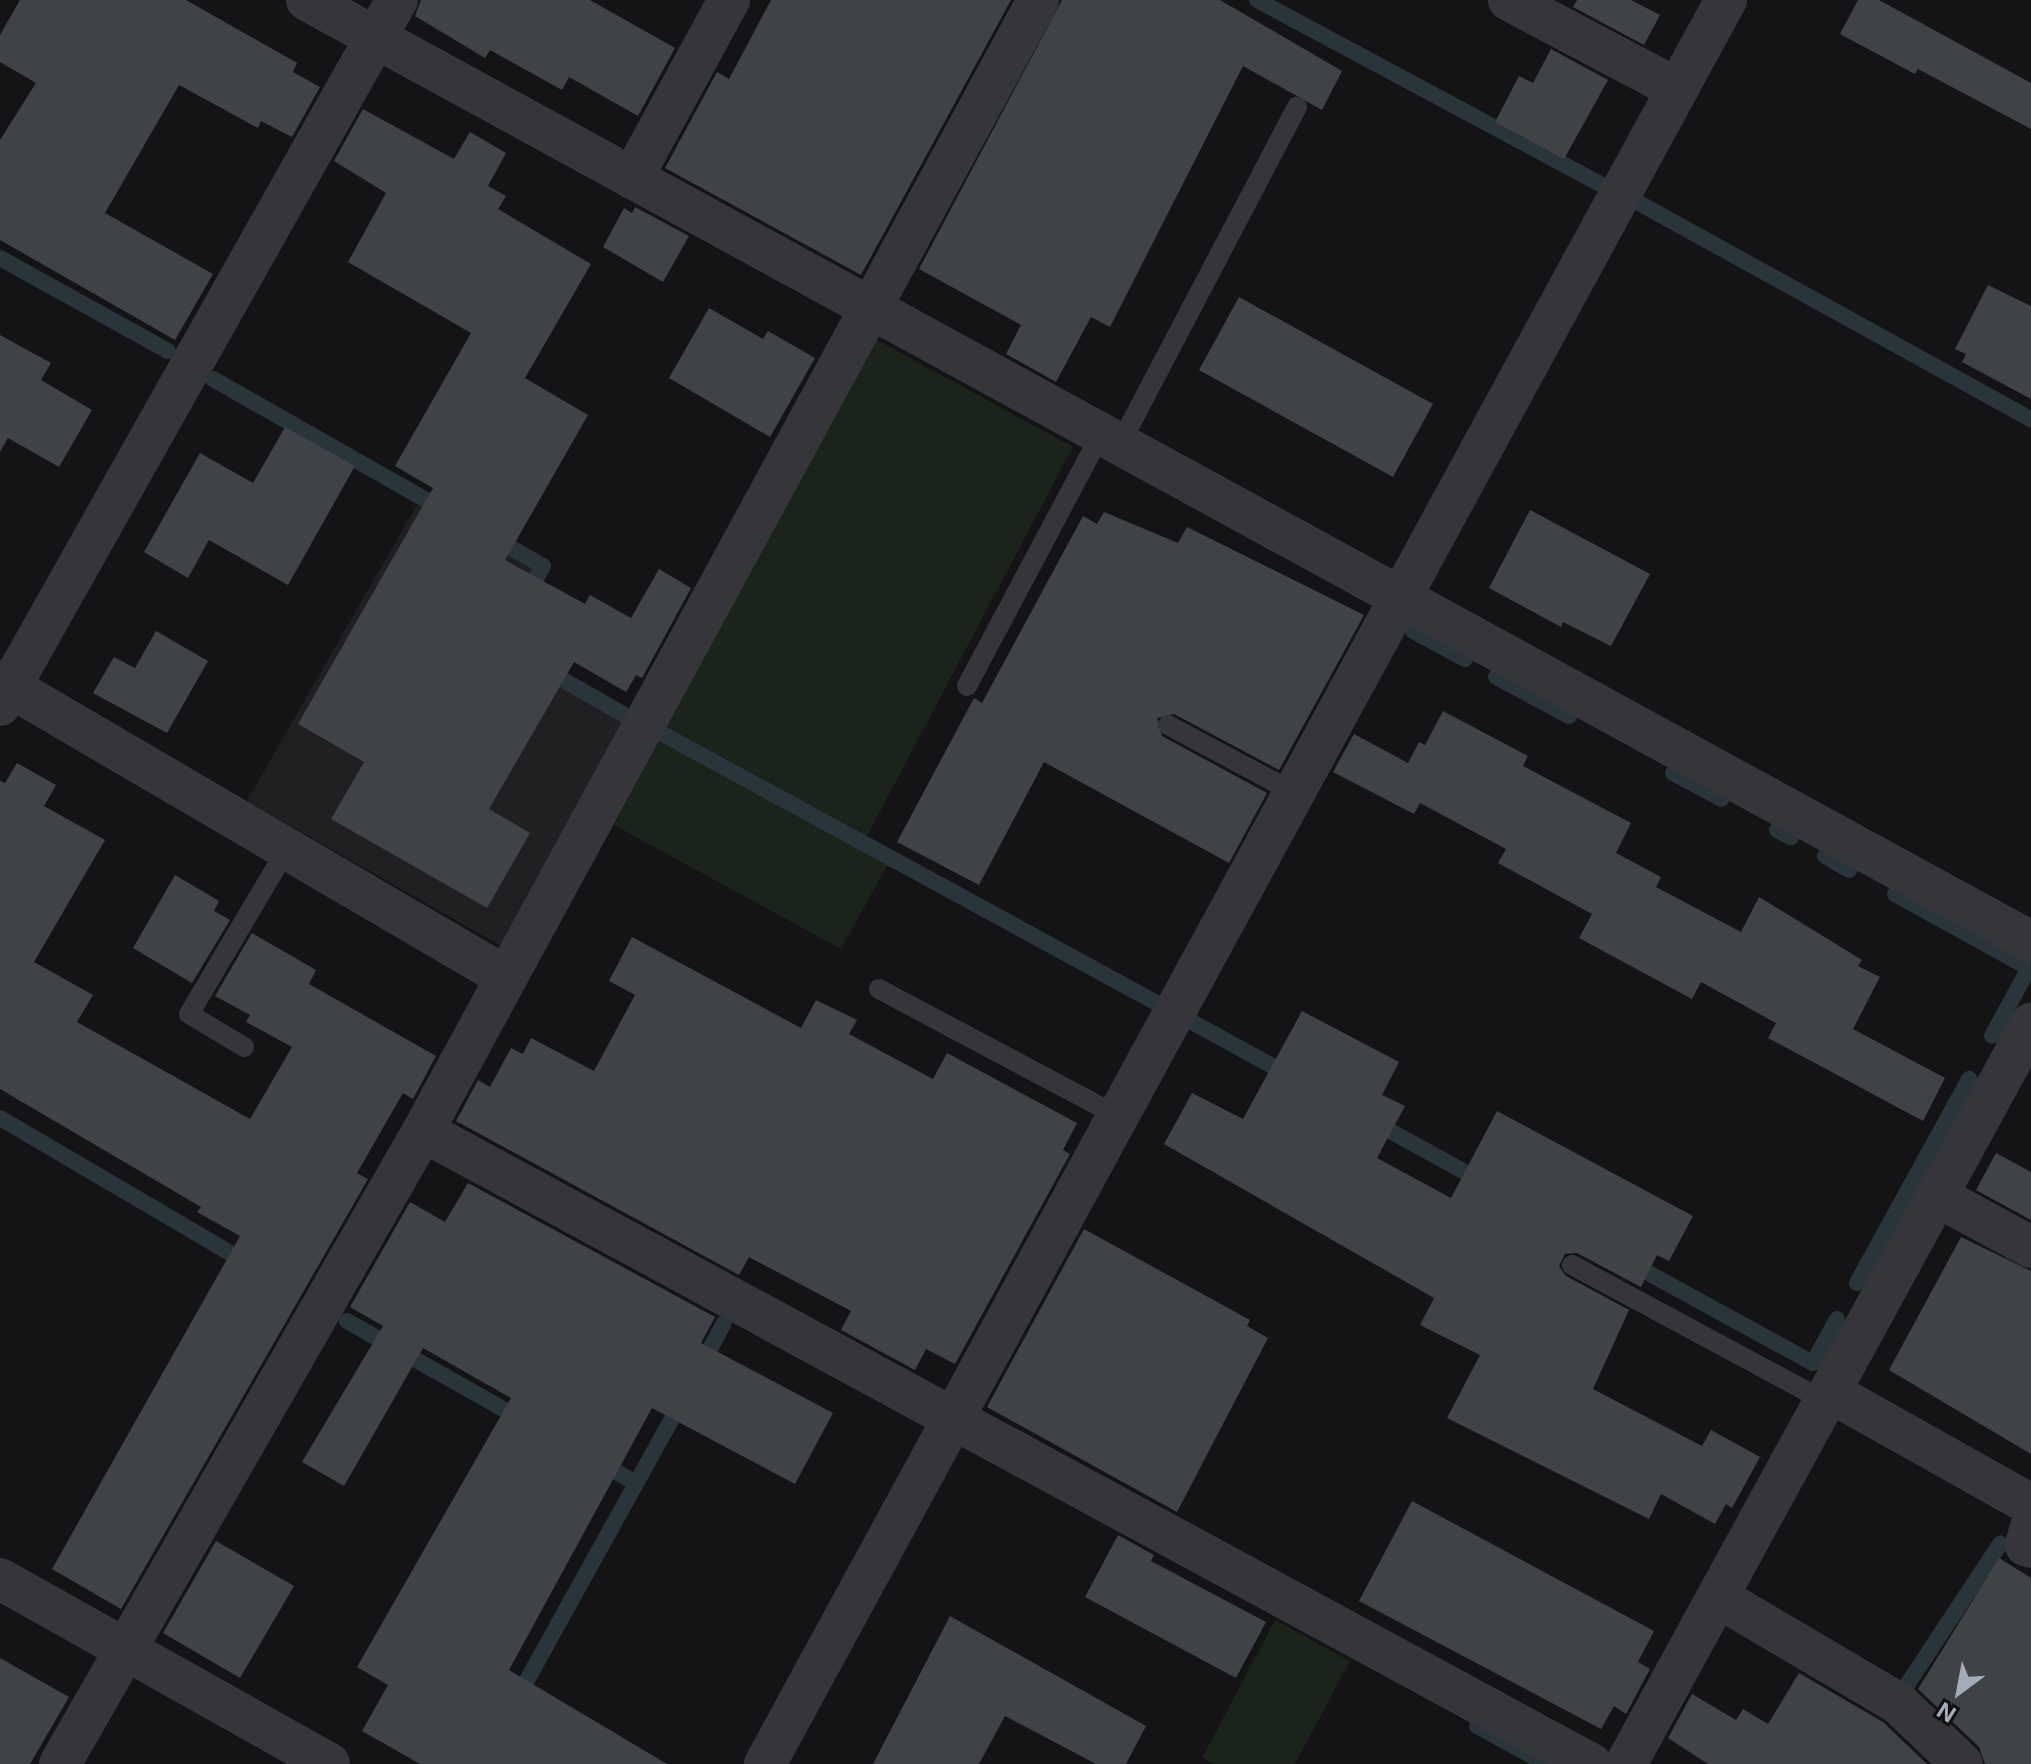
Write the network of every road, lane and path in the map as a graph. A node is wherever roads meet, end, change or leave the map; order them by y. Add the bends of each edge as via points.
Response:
1 (307, 0) edge
2 (397, 0) edge
3 (729, 0) edge
4 (1038, 0) edge
5 (1509, 0) edge
6 (1726, 0) edge
7 (375, 39) junction
8 (1677, 89) junction
9 (1297, 107) dead end
10 (632, 178) junction
11 (869, 306) junction
12 (1110, 439) junction
13 (1399, 597) junction
14 (967, 686) dead end
15 (3, 691) edge
16 (1168, 725) dead end
17 (1293, 792) junction
18 (287, 849) junction
19 (2031, 942) edge
20 (506, 977) junction
21 (879, 989) dead end
22 (2031, 1024) edge
23 (244, 1047) dead end
24 (1118, 1116) junction
25 (423, 1131) junction
26 (1937, 1196) junction
27 (2031, 1247) edge
28 (1572, 1265) dead end
29 (1827, 1396) junction
30 (954, 1419) junction
31 (2031, 1505) edge
32 (2031, 1527) edge
33 (2031, 1547) edge
34 (0, 1579) edge
35 (1718, 1597) junction
36 (126, 1653) junction
37 (60, 1764) edge
38 (329, 1764) edge
39 (765, 1764) edge
40 (1591, 1764) edge
41 (1626, 1764) edge
42 (1962, 1764) edge

1 - 7 street
2 - 7 street
3 - 10 street
4 - 11 street
5 - 8 street
6 - 8 street
7 - 10 street
7 - 15 street
8 - 13 street
9 - 12 lane
10 - 11 street
11 - 12 street
11 - 20 street
12 - 13 street
12 - 14 lane
13 - 17 street
13 - 19 street
15 - 18 street
16 - 17 lane
17 - 24 street
18 - 20 street
18 - 23 lane via 189,1014
20 - 25 street
21 - 24 lane
22 - 26 street
24 - 30 street
25 - 30 street
25 - 36 street
26 - 27 street
26 - 29 street
28 - 29 lane
29 - 31 street
29 - 35 street
30 - 39 street
30 - 40 street
32 - 33 street via 2026,1545
34 - 36 street
35 - 41 street
35 - 42 street via 1898,1703
36 - 37 street
36 - 38 street

